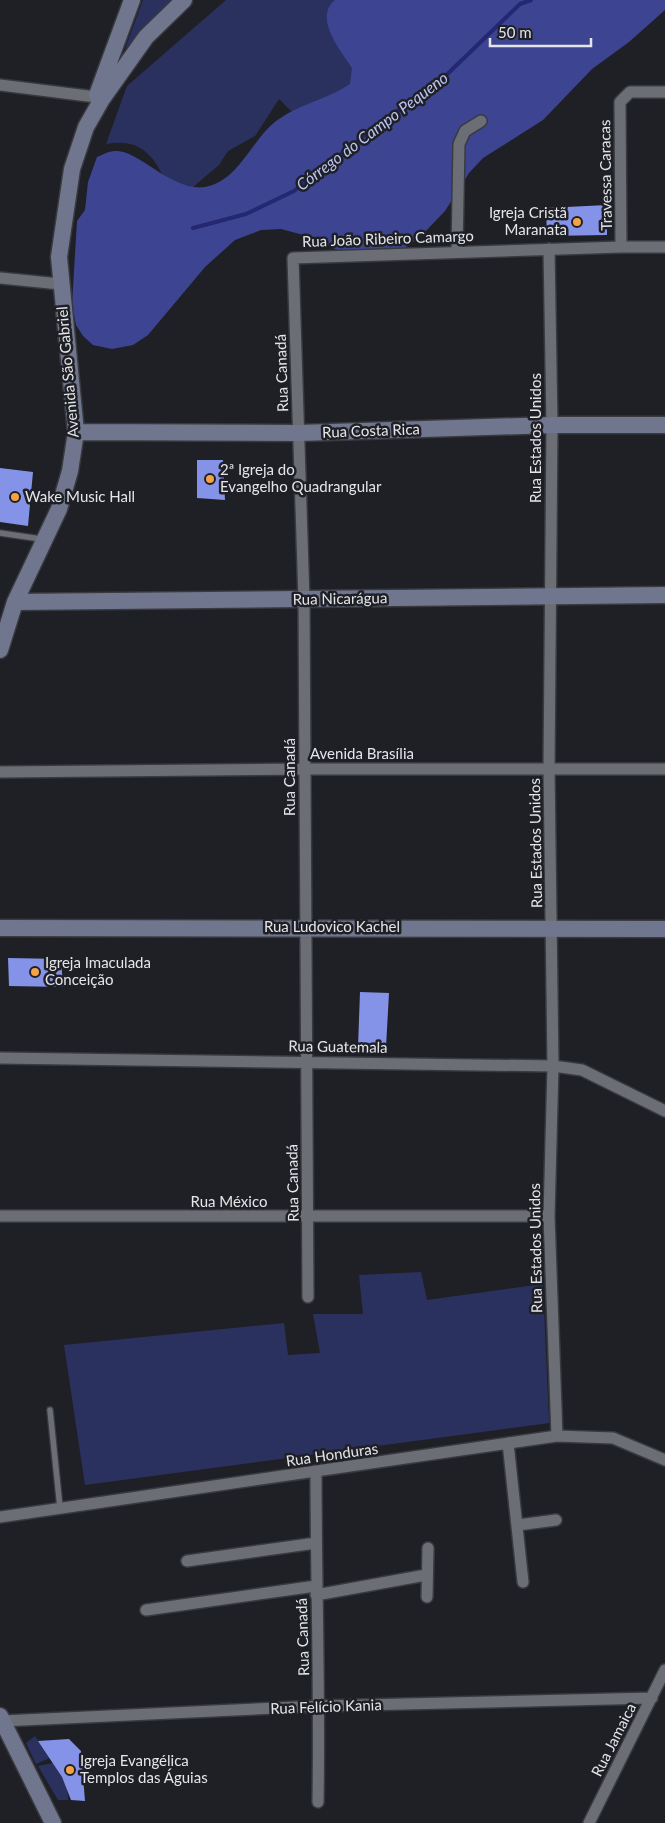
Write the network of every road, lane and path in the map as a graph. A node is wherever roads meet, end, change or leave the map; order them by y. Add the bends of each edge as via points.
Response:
1 (132, 0) edge
2 (184, 0) edge
3 (0, 85) edge
4 (665, 92) edge
5 (96, 97) junction
6 (92, 114) junction
7 (481, 121) dead end
8 (621, 247) junction
9 (665, 247) edge
10 (549, 249) junction
11 (458, 252) junction
12 (293, 258) joint
13 (0, 278) edge
14 (60, 284) junction
15 (552, 425) junction
16 (665, 425) edge
17 (76, 432) junction
18 (299, 433) junction
19 (0, 533) edge
20 (46, 540) junction
21 (665, 595) edge
22 (551, 597) junction
23 (304, 600) junction
24 (15, 602) junction
25 (0, 650) edge
26 (306, 769) junction
27 (549, 769) junction
28 (665, 769) edge
29 (0, 772) edge
30 (305, 927) junction
31 (0, 928) edge
32 (665, 929) edge
33 (553, 930) junction
34 (0, 1058) edge
35 (307, 1062) junction
36 (553, 1066) junction
37 (665, 1111) edge
38 (0, 1216) edge
39 (549, 1216) junction
40 (309, 1217) junction
41 (308, 1297) dead end
42 (50, 1410) dead end
43 (558, 1436) junction
44 (508, 1443) junction
45 (665, 1460) edge
46 (316, 1472) junction
47 (60, 1508) junction
48 (0, 1517) edge
49 (556, 1520) dead end
50 (518, 1526) junction
51 (316, 1543) junction
52 (428, 1548) dead end
53 (187, 1561) dead end
54 (426, 1575) junction
55 (523, 1582) dead end
56 (316, 1591) junction
57 (427, 1597) dead end
58 (146, 1610) dead end
59 (665, 1670) edge
60 (652, 1698) junction
61 (320, 1706) junction
62 (1, 1720) edge
63 (318, 1802) dead end
64 (53, 1823) edge
65 (589, 1823) edge

1 - 5 main road, Avenida São Gabriel
2 - 6 main road, Avenida São Gabriel via 146,37
3 - 5 street
4 - 8 street, Travessa Caracas via 630,92 620,102
5 - 6 main road, Avenida São Gabriel
6 - 14 main road, Avenida São Gabriel via 72,169 65,202 59,256
7 - 11 street via 465,131 459,144
8 - 9 street, Rua João Ribeiro Camargo
8 - 10 street, Rua João Ribeiro Camargo
10 - 11 street, Rua João Ribeiro Camargo
10 - 15 street, Rua Estados Unidos
11 - 12 street, Rua João Ribeiro Camargo
12 - 18 street, Rua Canadá
13 - 14 street
14 - 17 main road, Avenida São Gabriel
15 - 16 main road, Rua Costa Rica
15 - 18 main road, Rua Costa Rica
15 - 22 street, Rua Estados Unidos
17 - 18 main road, Rua Costa Rica
17 - 20 main road, Avenida São Gabriel via 70,471
18 - 23 street, Rua Canadá
19 - 20 lane
20 - 24 main road, Avenida São Gabriel
21 - 22 main road, Rua Nicarágua
22 - 23 main road, Rua Nicarágua
22 - 27 street, Rua Estados Unidos
23 - 24 main road, Rua Nicarágua
23 - 26 street, Rua Canadá
24 - 25 main road, Avenida São Gabriel
26 - 27 street, Avenida Brasília
26 - 29 street, Avenida Brasília
26 - 30 street, Rua Canadá
27 - 28 street, Avenida Brasília
27 - 33 street, Rua Estados Unidos
30 - 31 main road, Rua Ludovico Kachel
30 - 33 main road, Rua Ludovico Kachel
30 - 35 street, Rua Canadá
32 - 33 main road, Rua Ludovico Kachel
33 - 36 street, Rua Estados Unidos
34 - 35 street, Rua Guatemala
35 - 36 street, Rua Guatemala
35 - 40 street, Rua Canadá
36 - 37 street, Rua Guatemala via 582,1070
36 - 39 street, Rua Estados Unidos
38 - 40 street, Rua México
39 - 40 street, Rua México
39 - 43 street, Rua Estados Unidos
40 - 41 street, Rua Canadá
42 - 47 lane
43 - 44 street, Rua Honduras
43 - 45 street, Rua Honduras via 613,1438
44 - 46 street, Rua Honduras
44 - 50 street
46 - 47 street, Rua Honduras
46 - 51 street, Rua Canadá
47 - 48 street, Rua Honduras
49 - 50 street
50 - 55 street
51 - 53 street
51 - 56 street, Rua Canadá
52 - 54 street
54 - 56 street
54 - 57 street
56 - 58 street
56 - 61 street, Rua Canadá
59 - 60 street, Rua Jamaica
60 - 61 street, Rua Felício Kania
60 - 65 street, Rua Jamaica
61 - 62 street, Rua Felício Kania
61 - 63 street, Rua Canadá
62 - 64 main road

